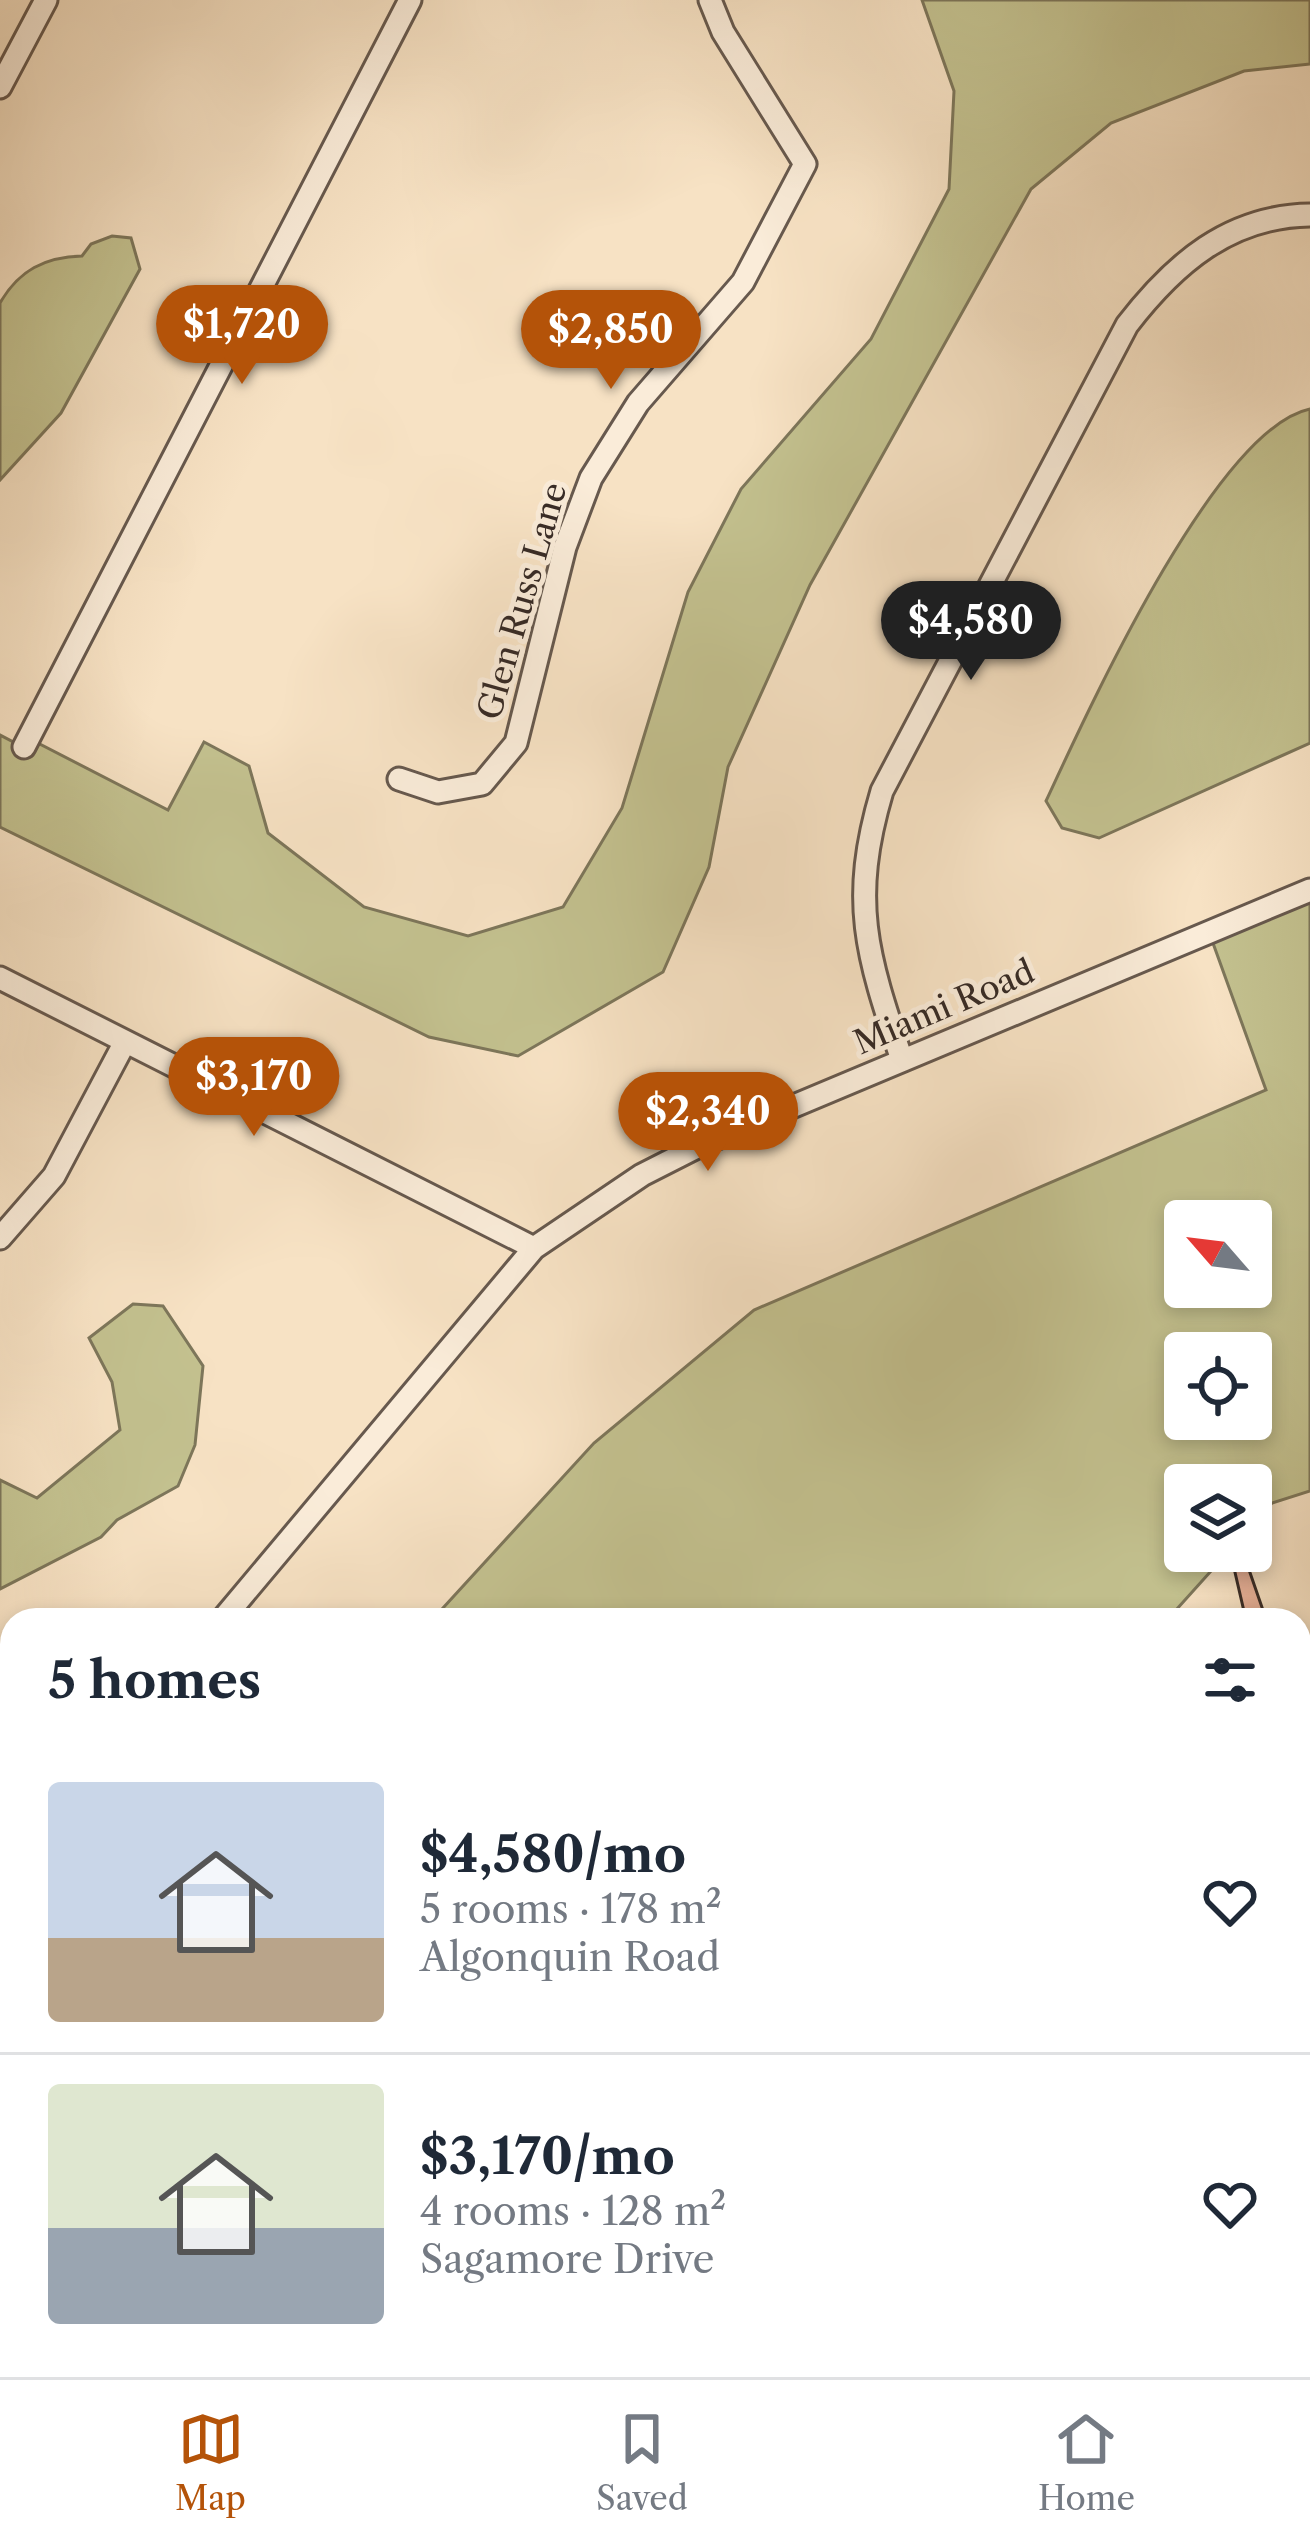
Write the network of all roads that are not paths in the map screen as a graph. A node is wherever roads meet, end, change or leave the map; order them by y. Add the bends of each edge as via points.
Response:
1 (46, 0) edge
2 (410, 0) edge
3 (710, 0) edge
4 (0, 87) edge
5 (1310, 215) edge
6 (24, 747) dead end
7 (399, 779) dead end
8 (1310, 890) edge
9 (0, 978) edge
10 (125, 1042) junction
11 (902, 1060) junction
12 (0, 1238) edge
13 (535, 1248) junction
14 (232, 1608) edge

1 - 4 street
2 - 6 street
3 - 7 street, Glen Russ Lane via 805,164 743,282 638,403 591,478 565,547 516,743 482,784 438,792
5 - 11 street via 1224,234 1166,275 1127,325 882,791 865,875 866,950
8 - 11 street, Miami Road
9 - 10 street
10 - 12 street via 54,1176
10 - 13 street
11 - 13 street, Miami Road via 662,1165
13 - 14 street, Miami Road

